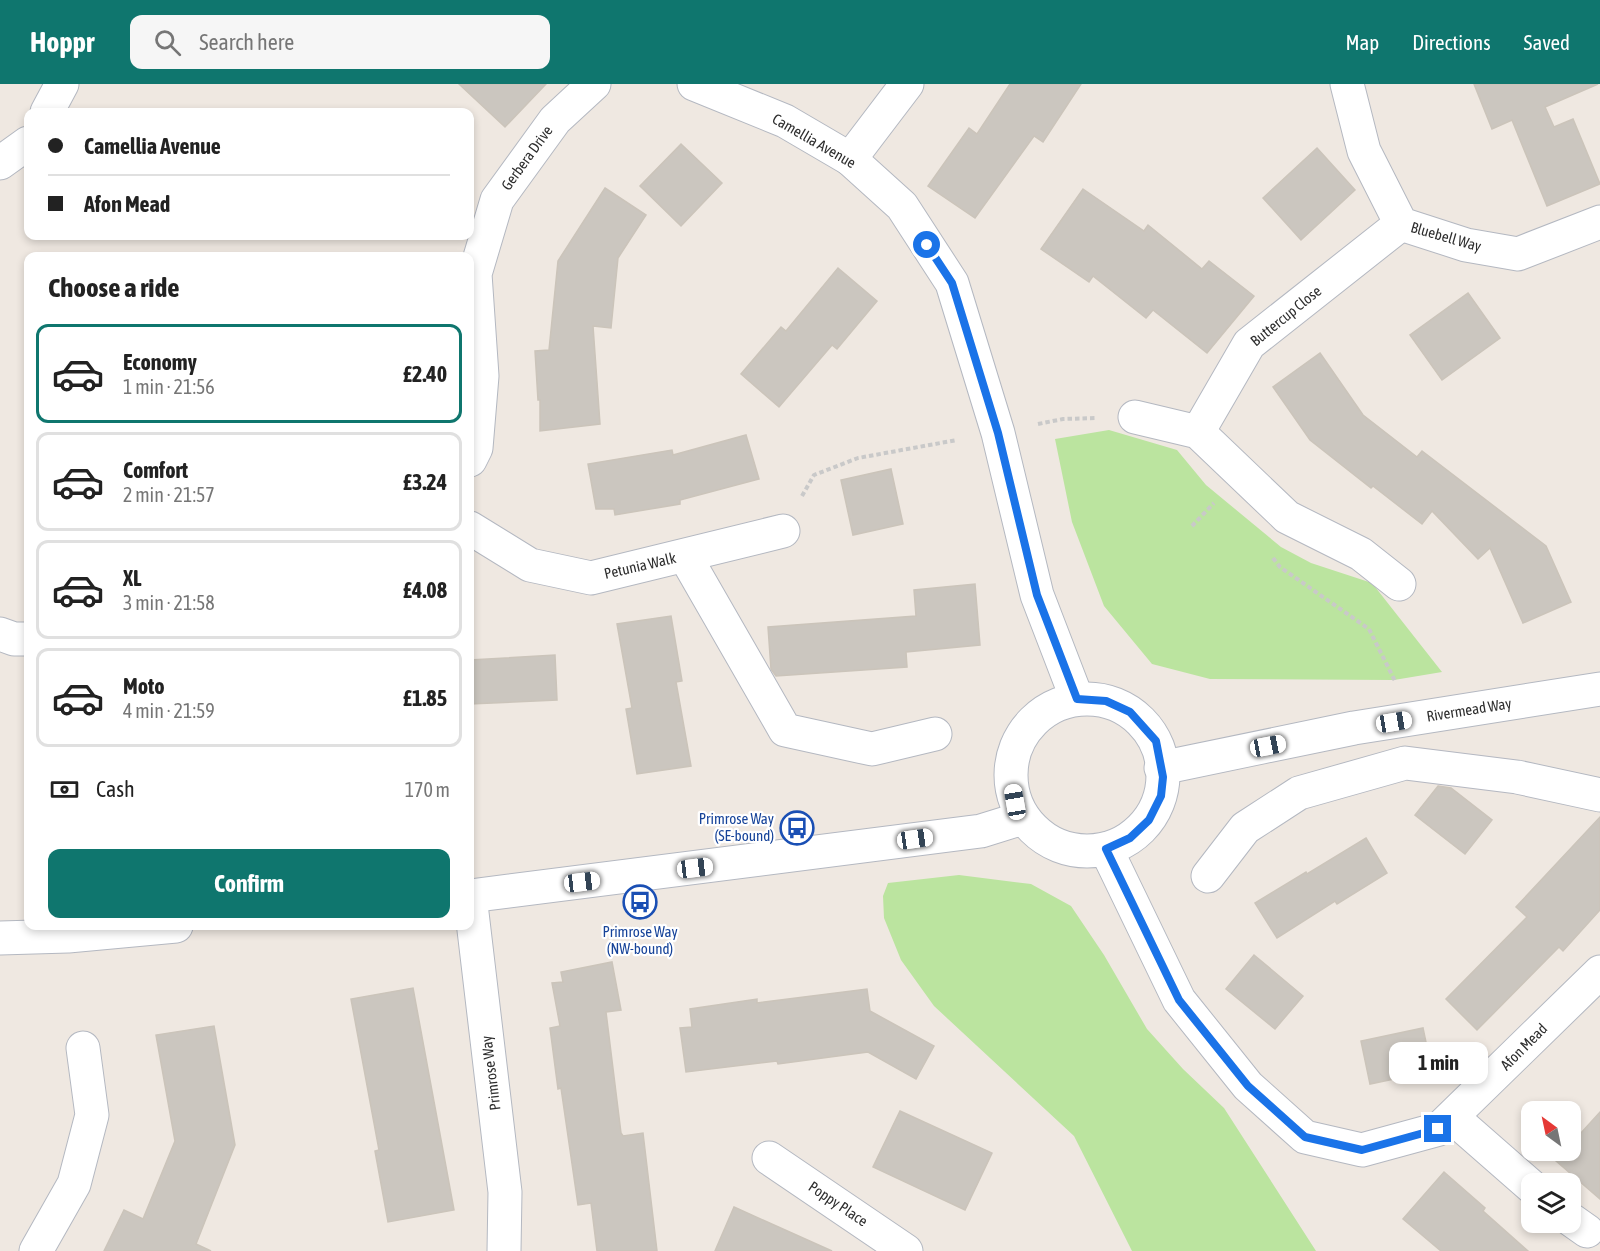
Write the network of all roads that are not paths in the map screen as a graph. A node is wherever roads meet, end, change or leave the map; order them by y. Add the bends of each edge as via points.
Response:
1 (62, 84) edge
2 (594, 84) edge
3 (694, 84) edge
4 (907, 84) edge
5 (1347, 84) edge
6 (49, 108) edge
7 (24, 146) edge
8 (850, 159) junction
9 (0, 163) edge
10 (1600, 222) edge
11 (1401, 224) junction
12 (1135, 417) road end
13 (1198, 432) junction
14 (474, 452) edge
15 (474, 530) edge
16 (783, 531) road end
17 (686, 556) junction
18 (1399, 584) dead end
19 (0, 634) edge
20 (24, 639) edge
21 (1600, 689) edge
22 (1077, 699) junction
23 (935, 734) dead end
24 (1161, 768) junction
25 (1600, 795) edge
26 (1023, 818) junction
27 (1106, 849) junction
28 (1208, 876) dead end
29 (474, 895) edge
30 (474, 929) edge
31 (133, 930) edge
32 (0, 938) edge
33 (1600, 972) edge
34 (83, 1048) dead end
35 (1452, 1117) junction
36 (770, 1158) dead end
37 (1521, 1177) edge
38 (36, 1251) edge
39 (504, 1251) edge
40 (906, 1251) edge

1 - 6 street
2 - 14 street, Gerbera Drive via 555,120 497,200 475,274 482,375
3 - 8 street, Camellia Avenue via 785,121
4 - 8 street
5 - 11 street, Bluebell Way via 1364,151
7 - 9 street
8 - 22 street, Camellia Avenue via 902,206 952,283 998,433 1037,595
10 - 11 street, Bluebell Way via 1518,254 1466,245
11 - 13 street, Buttercup Close via 1249,344
12 - 13 street
13 - 18 street via 1287,517 1361,554
15 - 17 street, Petunia Walk via 530,565 591,578
16 - 17 street, Petunia Walk
17 - 23 street via 785,730 872,749
19 - 20 street
21 - 24 street, Rivermead Way via 1354,728
22 - 24 street via 1106,701 1130,712 1156,741
22 - 26 street via 1052,708 1028,726 1015,750 1010,775 1015,802
24 - 27 street via 1161,796 1149,820 1130,838
25 - 28 street via 1516,777 1405,763 1299,793 1245,828
26 - 27 street via 1058,846 1083,852
26 - 29 street via 981,831
27 - 35 street, Afon Mead via 1179,1000 1248,1086 1305,1137 1362,1150 1438,1129
30 - 39 street, Primrose Way via 506,1192
31 - 32 street
33 - 35 street, Afon Mead
34 - 38 street via 92,1115 74,1184
35 - 37 street
36 - 40 street, Poppy Place

